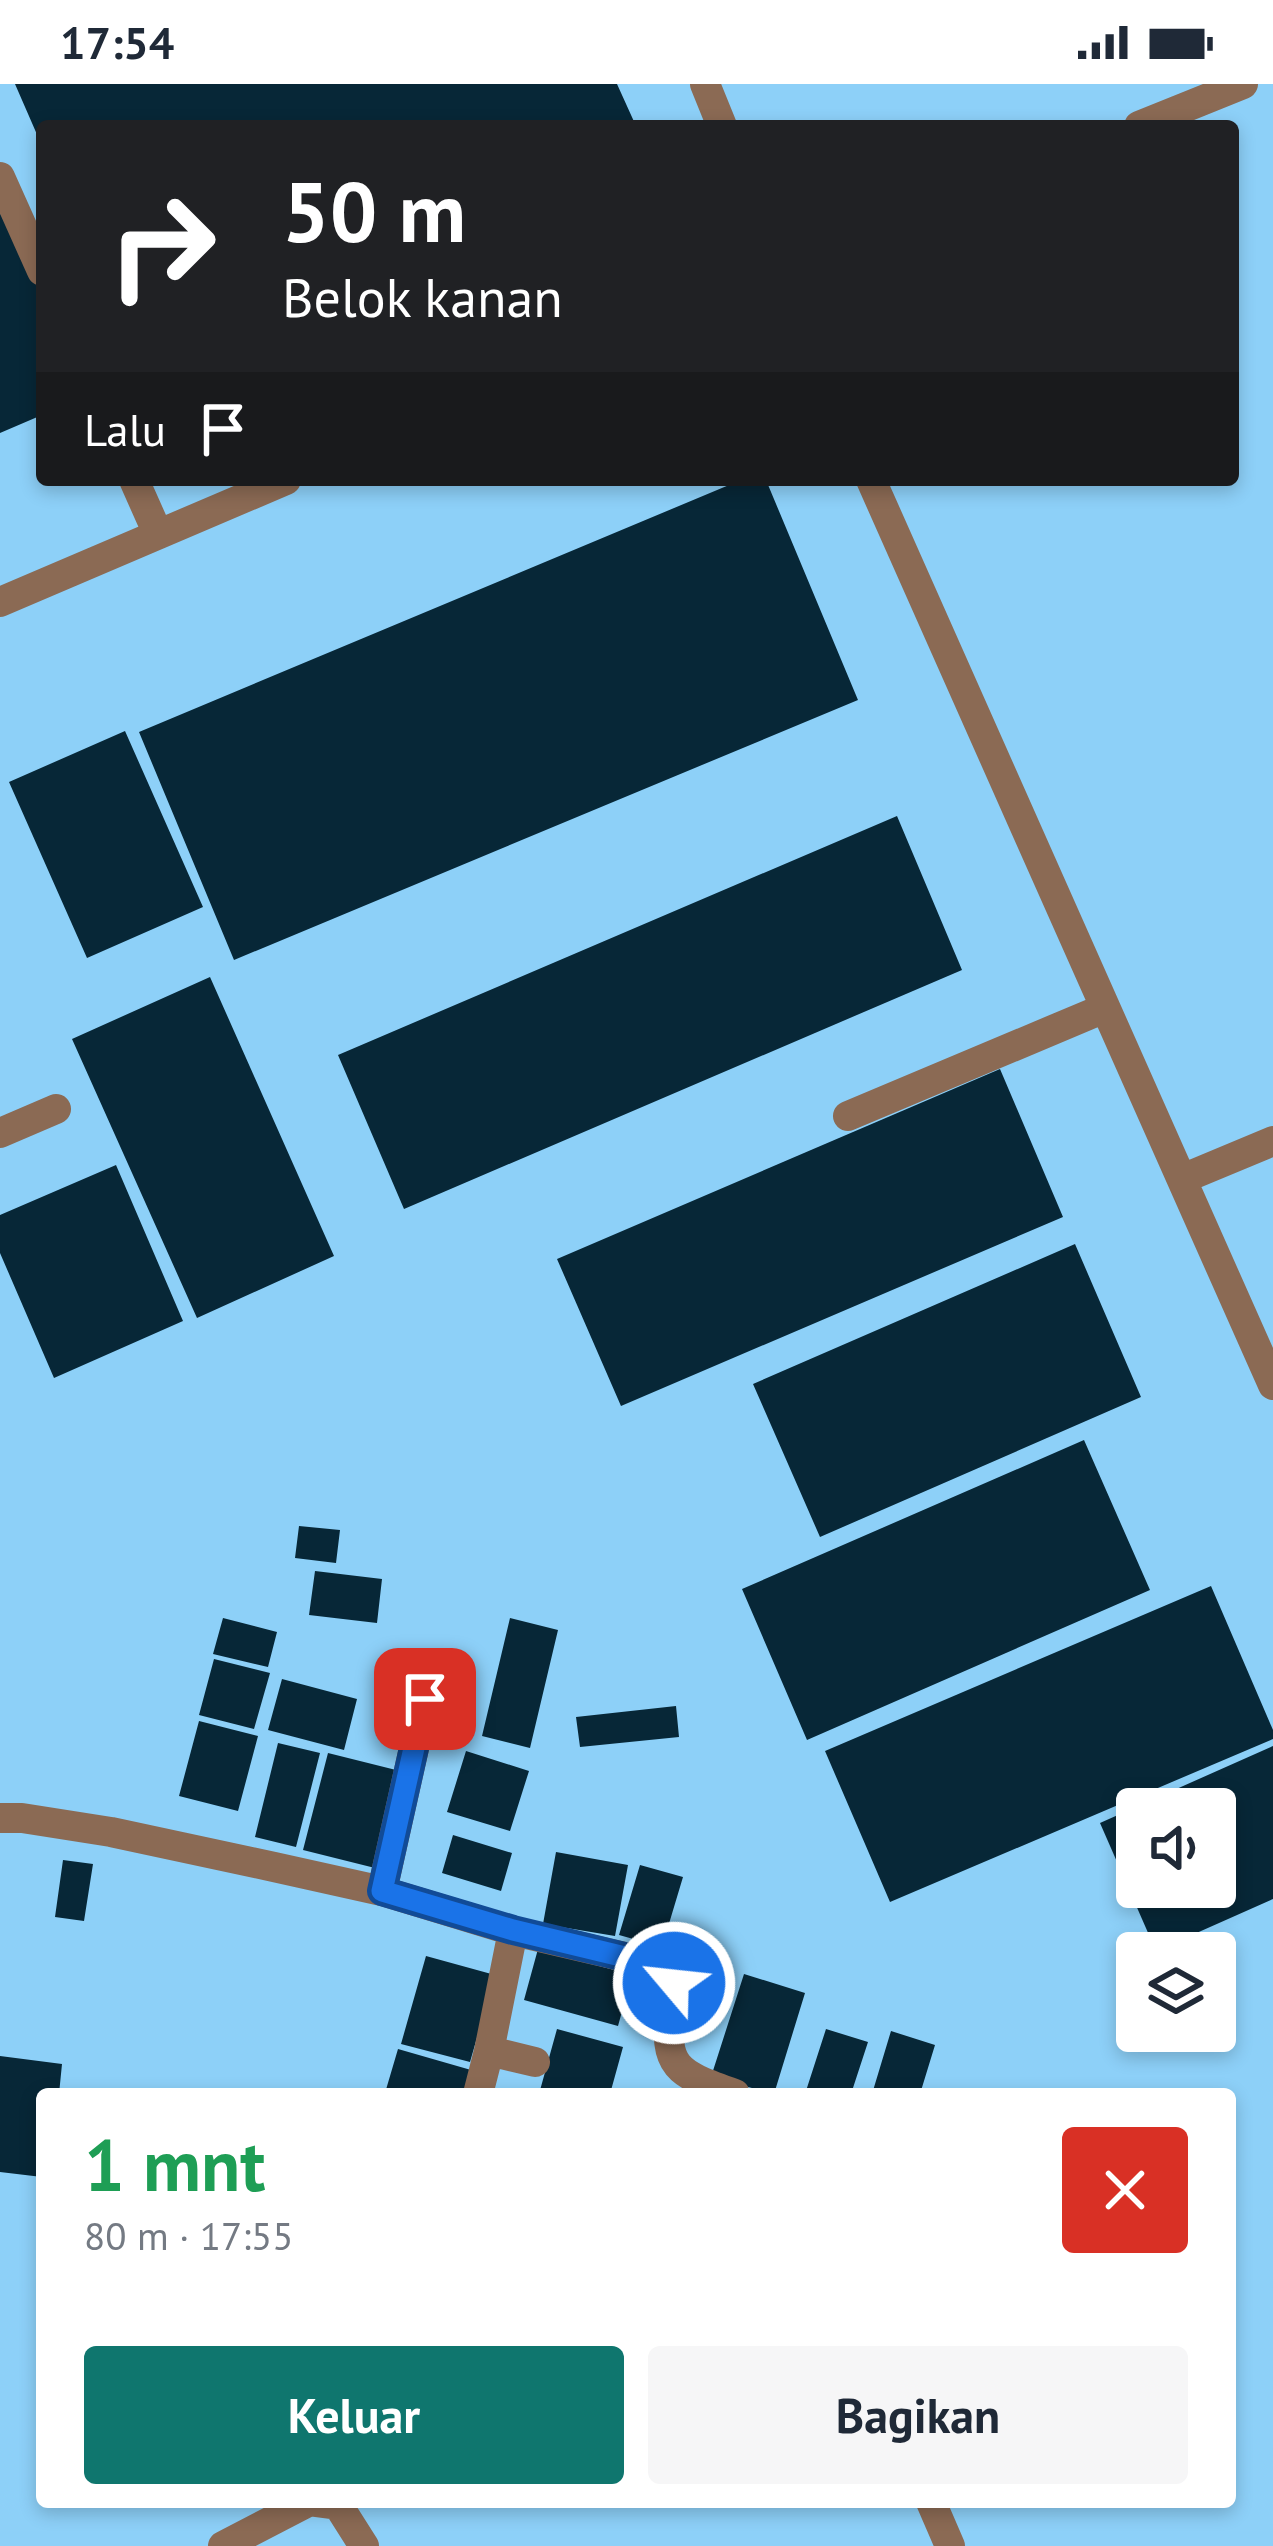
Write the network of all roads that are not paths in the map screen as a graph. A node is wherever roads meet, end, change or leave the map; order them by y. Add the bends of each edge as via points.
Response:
1 (705, 84) edge
2 (1244, 84) edge
3 (720, 120) edge
4 (1154, 120) edge
5 (1, 177) edge
6 (36, 257) edge
7 (137, 486) edge
8 (272, 486) edge
9 (874, 486) edge
10 (158, 534) junction
11 (0, 602) edge
12 (1105, 1008) junction
13 (56, 1109) dead end
14 (848, 1116) dead end
15 (0, 1133) edge
16 (1273, 1141) edge
17 (1182, 1179) junction
18 (1273, 1385) edge
19 (425, 1699) dead end
20 (0, 1818) edge
21 (382, 1891) junction
22 (513, 1930) junction
23 (489, 2051) junction
24 (535, 2062) dead end
25 (480, 2088) edge
26 (712, 2088) edge
27 (299, 2508) edge
28 (340, 2508) edge
29 (934, 2508) edge
30 (223, 2546) edge
31 (364, 2546) edge
32 (950, 2546) edge

1 - 3 street
2 - 4 street
5 - 6 street
7 - 10 street
8 - 10 street
9 - 12 street
10 - 11 street
12 - 14 street
12 - 17 street
13 - 15 street
16 - 17 street
17 - 18 street
19 - 21 street
20 - 21 street via 111,1832
21 - 22 street
22 - 23 street
22 - 26 street via 669,1969 670,2055
23 - 24 street
23 - 25 street
27 - 30 street
28 - 31 street
29 - 32 street

